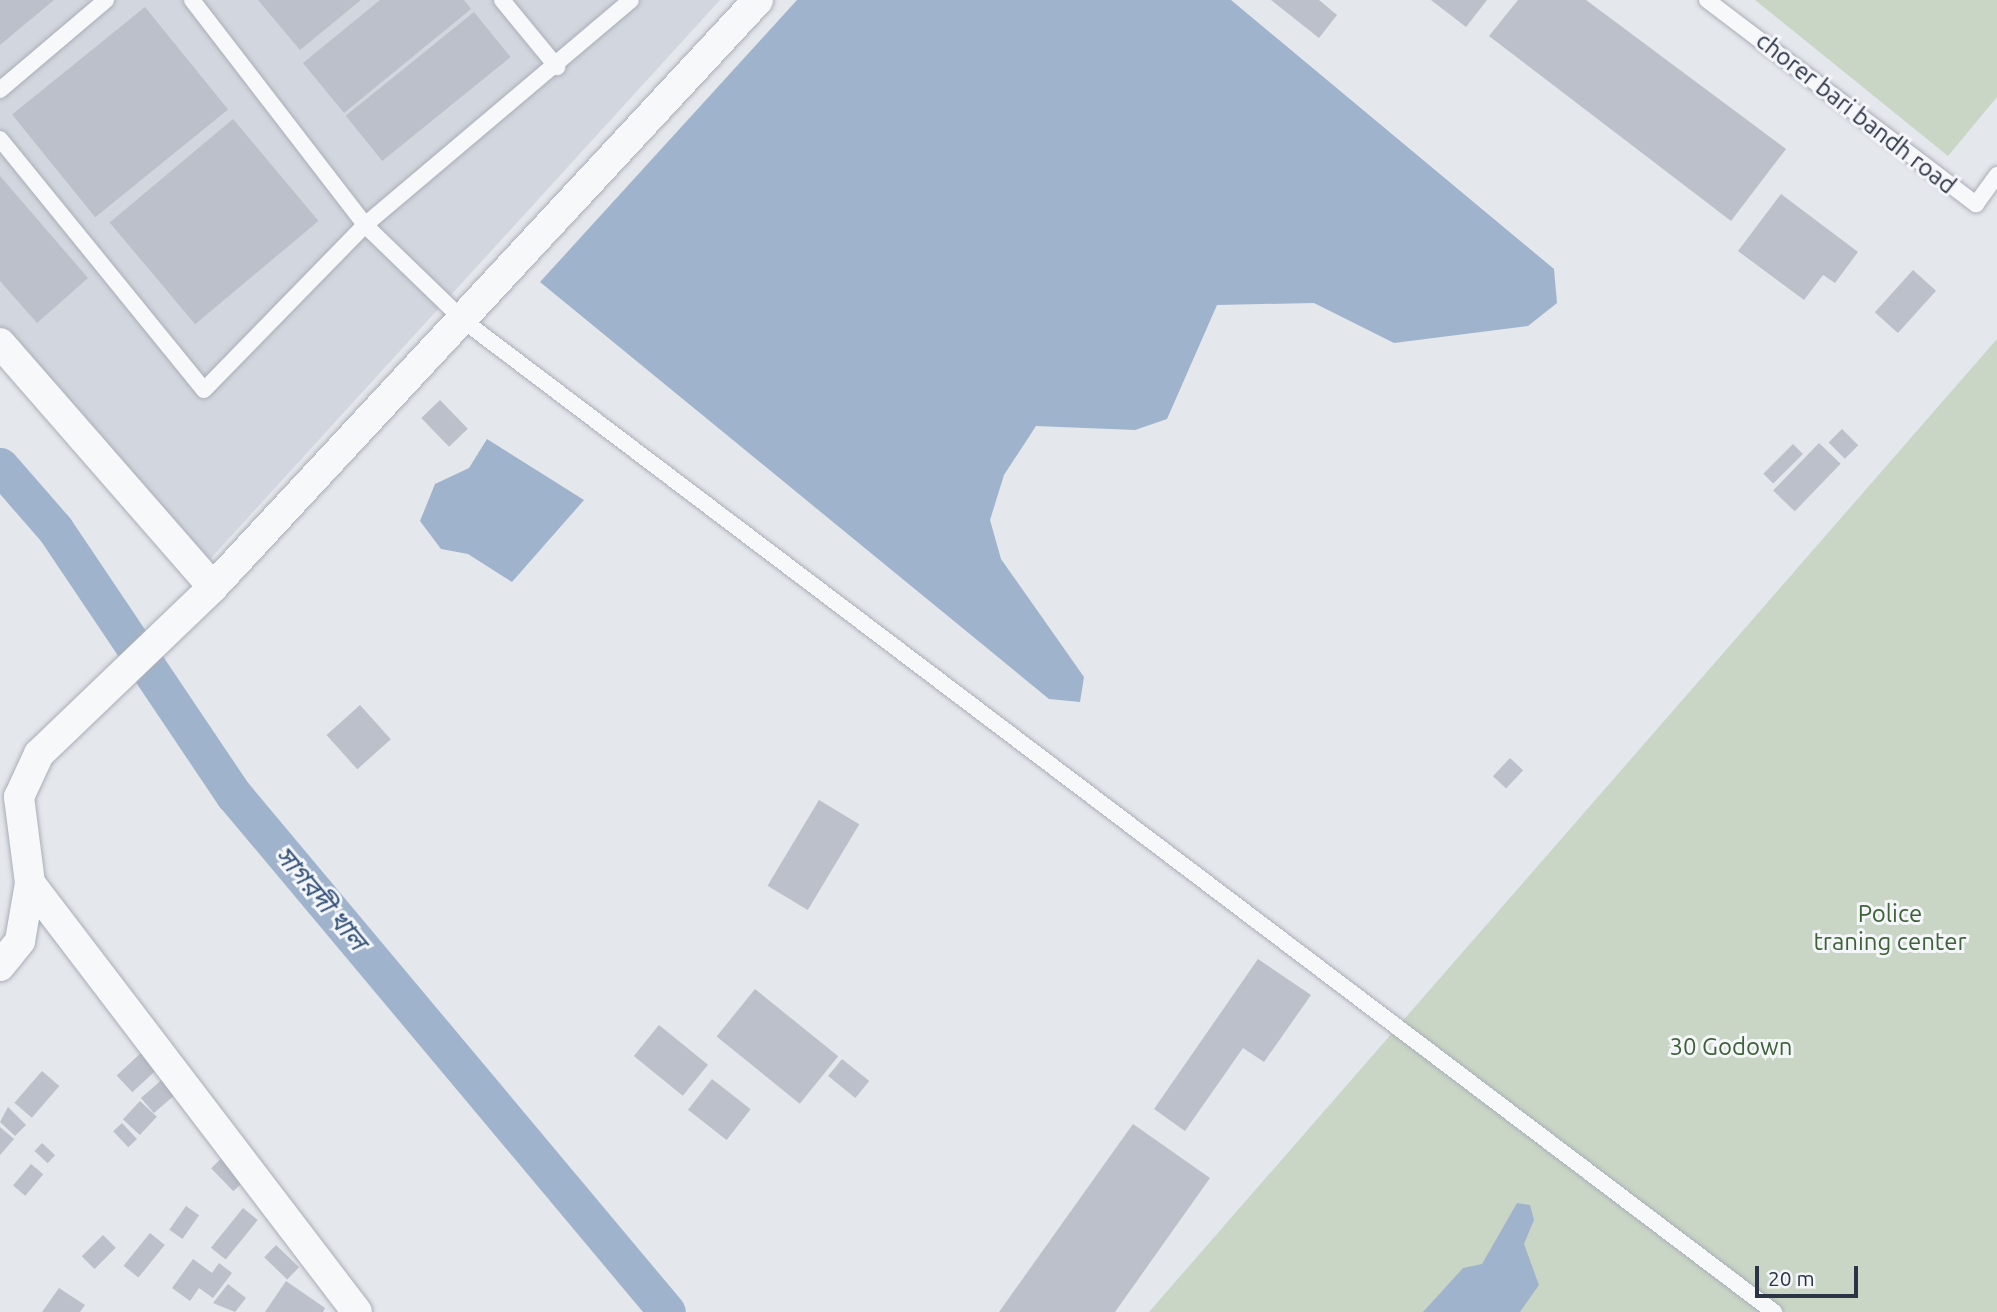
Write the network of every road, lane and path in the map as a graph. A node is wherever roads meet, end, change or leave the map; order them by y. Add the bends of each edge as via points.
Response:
1 (106, 0) edge
2 (192, 0) edge
3 (502, 0) edge
4 (631, 0) edge
5 (758, 0) edge
6 (1707, 0) edge
7 (557, 67) junction
8 (0, 90) edge
9 (0, 139) edge
10 (1997, 175) edge
11 (365, 225) junction
12 (464, 321) junction
13 (0, 343) edge
14 (204, 596) junction
15 (30, 883) junction
16 (0, 966) edge
17 (357, 1312) edge
18 (1774, 1312) edge

1 - 8 lane
2 - 11 lane
3 - 7 lane
4 - 7 lane
5 - 12 street
6 - 10 lane, chorer bari bandh road via 1976,204
7 - 11 lane
9 - 11 lane via 204,390
11 - 12 lane
12 - 14 street
12 - 18 lane
13 - 14 street
14 - 15 street via 38,754 19,797
15 - 16 street via 20,941
15 - 17 street

